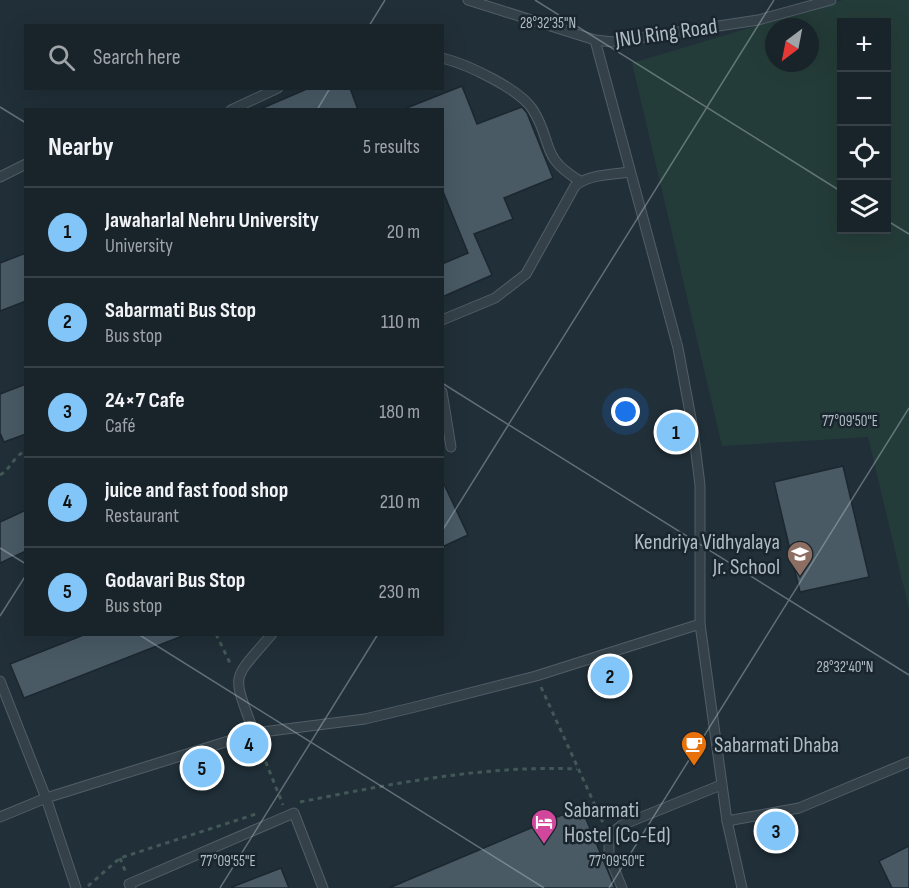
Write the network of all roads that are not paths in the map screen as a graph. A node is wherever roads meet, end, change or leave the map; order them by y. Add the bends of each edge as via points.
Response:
1 (468, 0) edge
2 (831, 0) edge
3 (595, 40) junction
4 (444, 59) edge
5 (274, 90) edge
6 (235, 108) edge
7 (24, 165) edge
8 (629, 172) junction
9 (0, 177) edge
10 (580, 181) junction
11 (444, 319) edge
12 (444, 404) edge
13 (451, 447) dead end
14 (700, 624) junction
15 (270, 636) edge
16 (0, 681) edge
17 (254, 733) junction
18 (909, 762) edge
19 (721, 785) junction
20 (46, 798) junction
21 (0, 817) edge
22 (727, 821) junction
23 (76, 888) edge
24 (131, 888) edge
25 (323, 888) edge
26 (622, 888) edge
27 (742, 888) edge

1 - 3 lane, JNU Ring Road
2 - 3 lane, JNU Ring Road via 758,20 613,42
3 - 8 lane
4 - 10 lane via 519,94 535,112 556,164
5 - 6 lane
7 - 9 lane
8 - 10 lane
8 - 14 lane via 678,348 693,429 700,485
10 - 11 lane via 526,274 495,298
12 - 13 lane
14 - 17 lane via 536,676 365,719
14 - 19 lane
15 - 17 lane via 237,678
16 - 20 lane
17 - 20 lane
18 - 22 lane via 799,808
19 - 22 lane
19 - 26 lane via 622,825 609,835 609,856
20 - 21 lane
20 - 23 lane
22 - 27 lane
24 - 25 lane via 129,884 294,813

